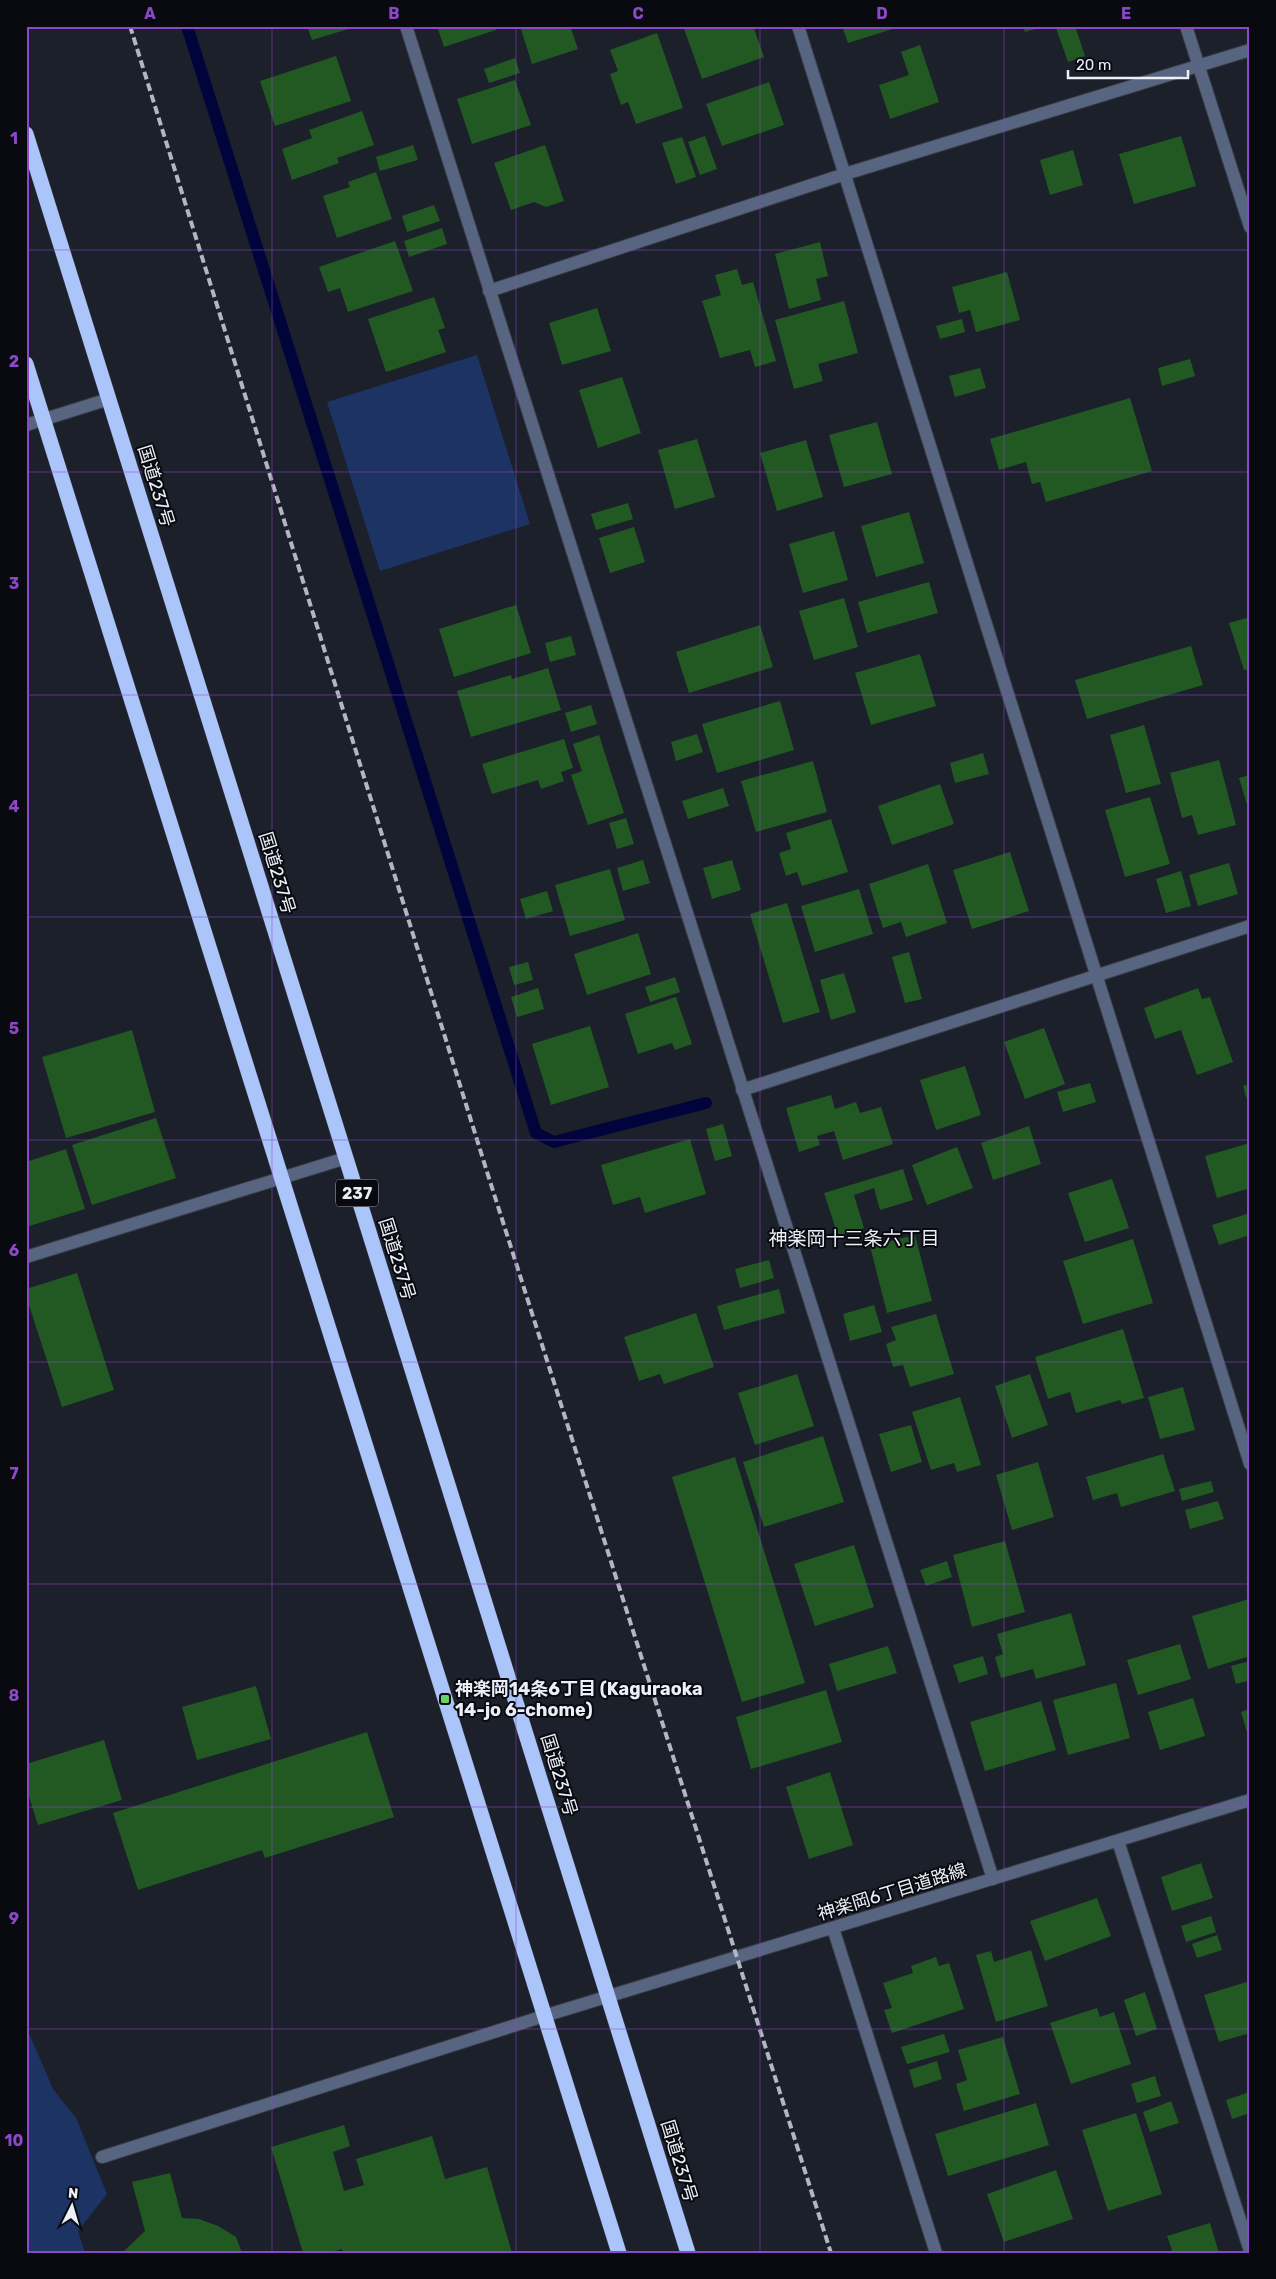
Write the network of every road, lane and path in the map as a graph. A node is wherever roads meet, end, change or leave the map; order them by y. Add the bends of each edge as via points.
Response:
1 (406, 26) edge
2 (798, 26) edge
3 (1186, 26) edge
4 (1250, 50) edge
5 (1199, 66) junction
6 (26, 134) edge
7 (845, 174) junction
8 (1250, 227) edge
9 (489, 291) junction
10 (26, 364) edge
11 (109, 400) junction
12 (44, 420) junction
13 (26, 425) edge
14 (1250, 926) edge
15 (1094, 975) junction
16 (742, 1090) junction
17 (346, 1158) junction
18 (282, 1177) junction
19 (26, 1257) edge
20 (1250, 1464) edge
21 (1250, 1800) edge
22 (1118, 1840) junction
23 (993, 1879) junction
24 (833, 1928) junction
25 (608, 1997) junction
26 (544, 2016) junction
27 (102, 2156) dead end
28 (1250, 2251) edge
29 (619, 2253) edge
30 (688, 2253) edge
31 (936, 2253) edge

1 - 9 street
2 - 7 street
3 - 5 street
4 - 5 street
5 - 7 street
5 - 8 street
6 - 11 highway, 国道237号 / 237
7 - 9 street
7 - 15 street
9 - 16 street
10 - 12 highway
11 - 12 street
11 - 17 highway, 国道237号 / 237
12 - 13 street
12 - 18 highway
14 - 15 street
15 - 16 street
15 - 20 street
16 - 23 street
17 - 18 street
17 - 25 highway, 国道237号 / 237
18 - 19 street
18 - 26 highway
21 - 22 street, 神楽岡6丁目道路線
22 - 23 street, 神楽岡6丁目道路線
22 - 28 street
23 - 24 street, 神楽岡6丁目道路線
24 - 25 street, 神楽岡6丁目道路線
24 - 31 street
25 - 26 street, 神楽岡6丁目道路線
25 - 30 highway, 国道237号 / 237
26 - 27 street, 神楽岡6丁目道路線
26 - 29 highway

